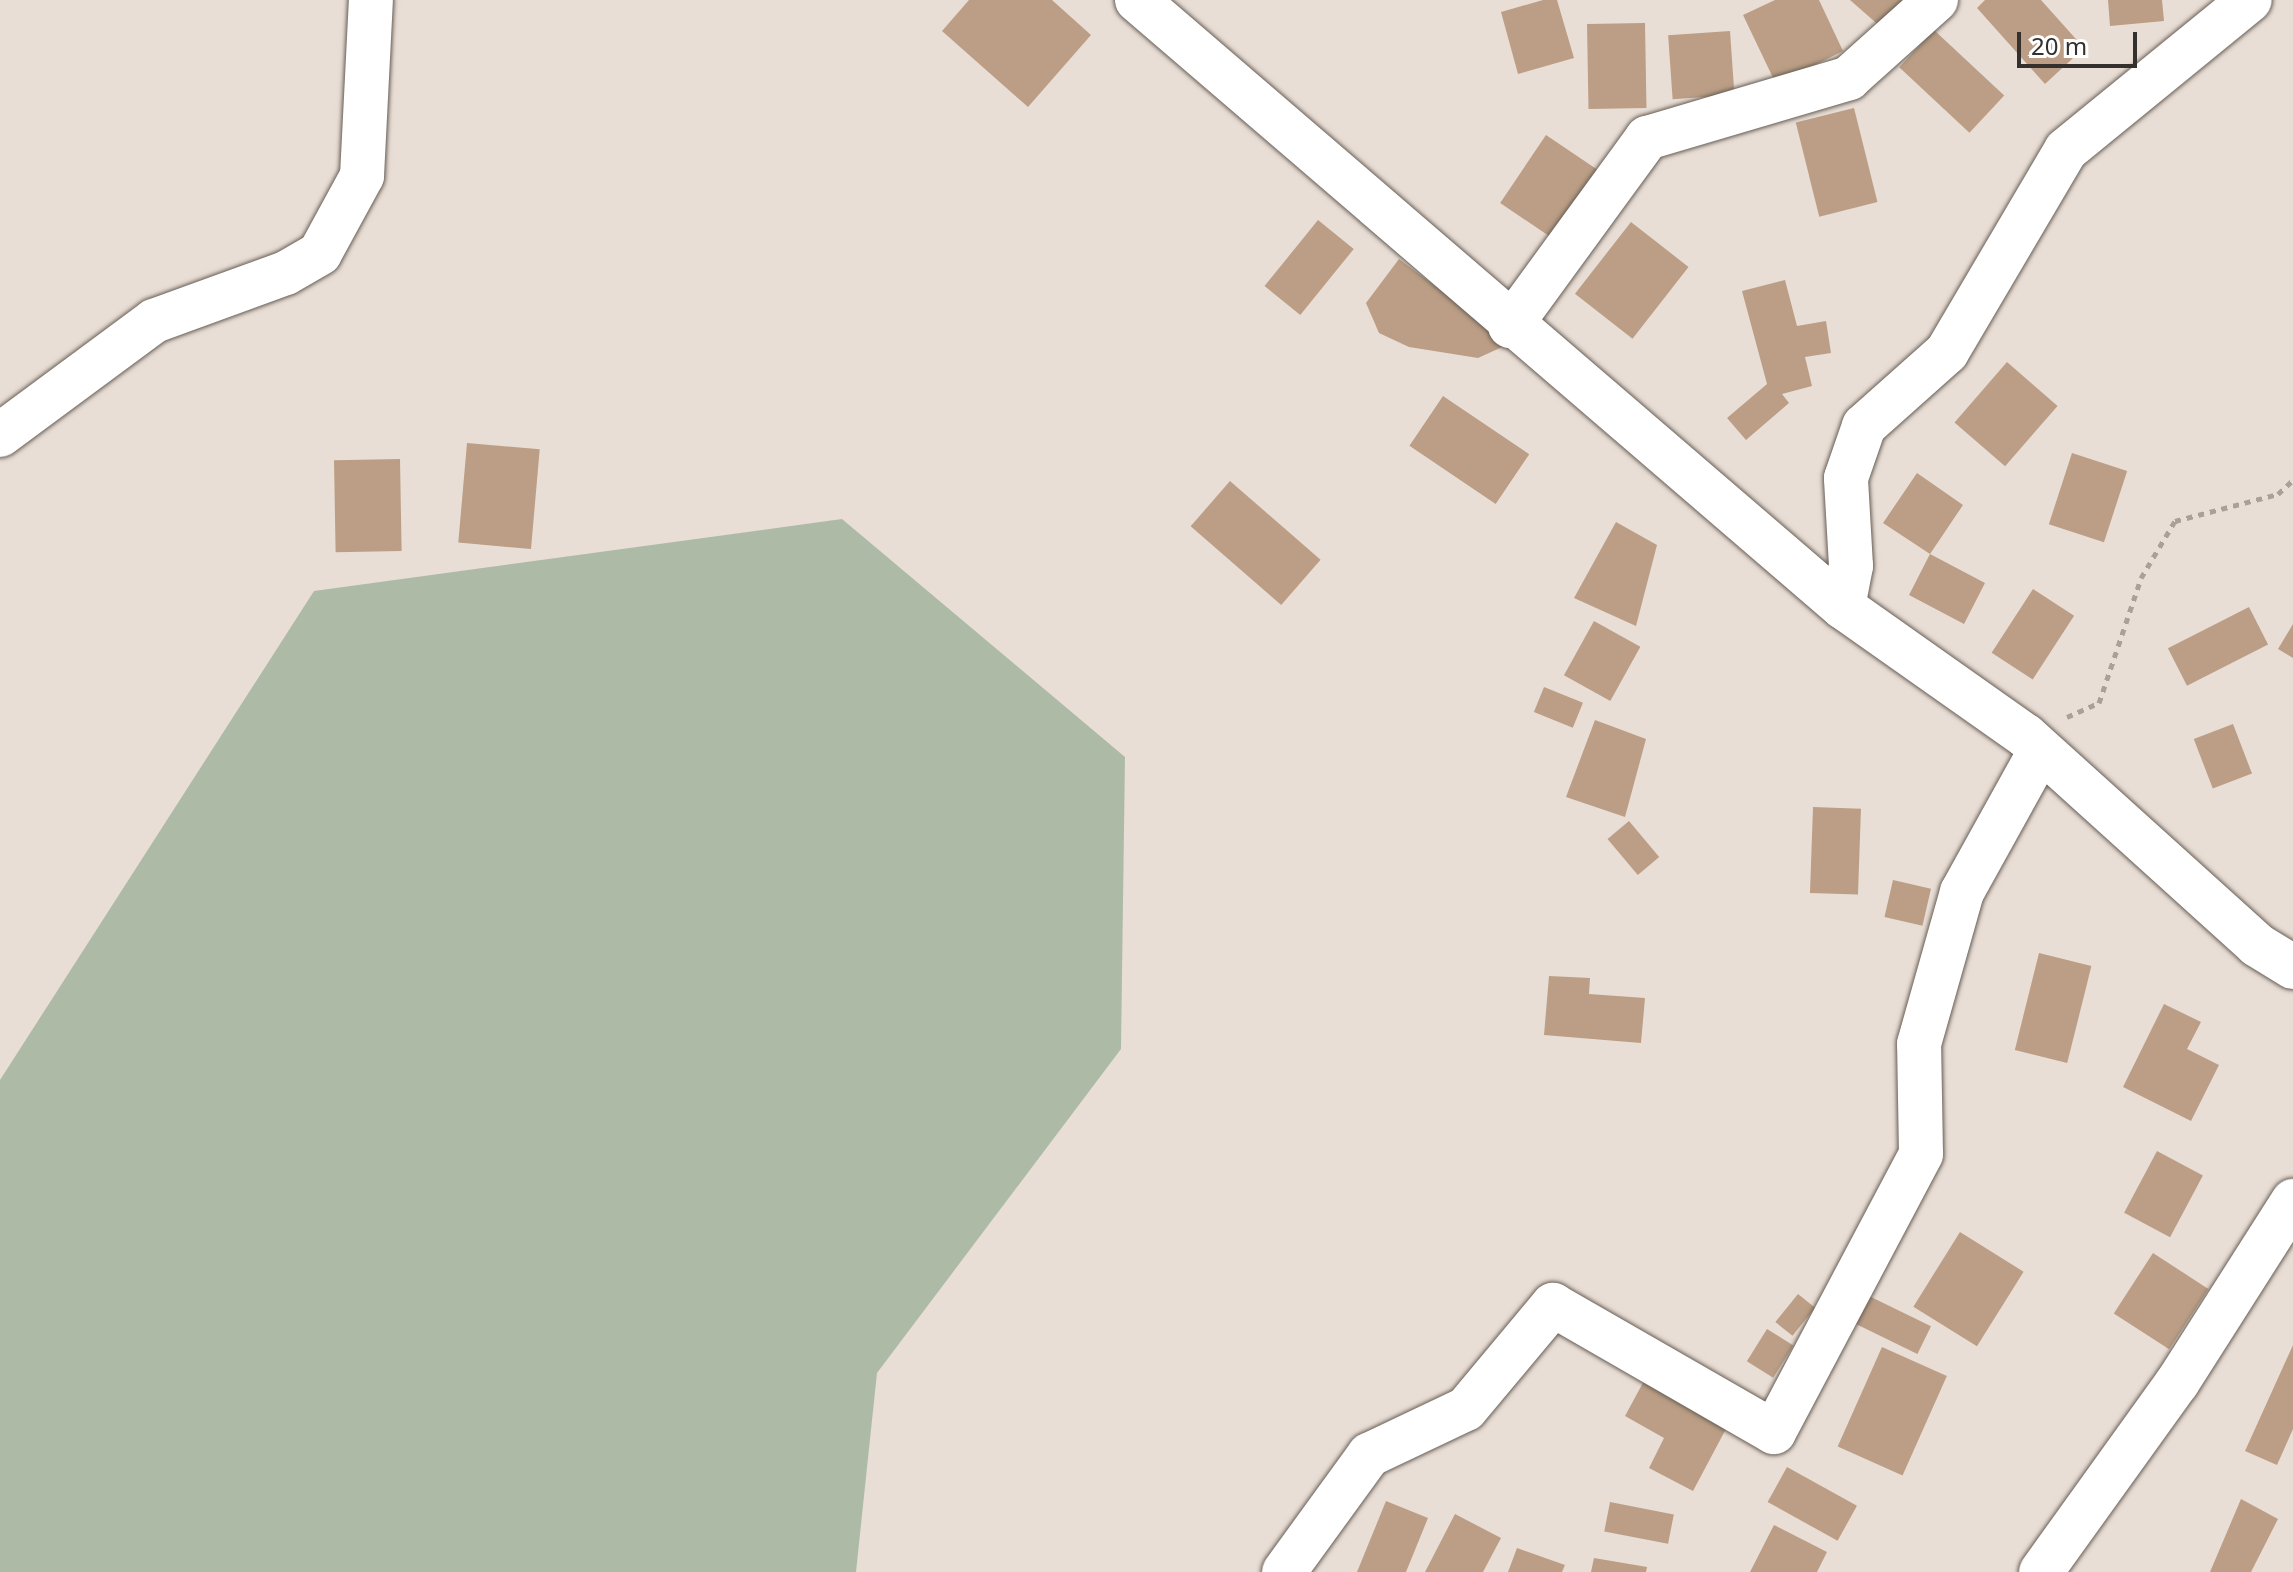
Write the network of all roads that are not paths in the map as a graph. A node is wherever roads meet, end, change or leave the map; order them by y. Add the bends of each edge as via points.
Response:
1 (371, 0) edge
2 (1137, 0) edge
3 (1936, 0) edge
4 (2250, 0) edge
5 (1510, 326) junction
6 (0, 435) edge
7 (1843, 607) junction
8 (2033, 744) junction
9 (2293, 967) edge
10 (2293, 1201) edge
11 (1284, 1572) edge
12 (2041, 1572) edge

1 - 6 street via 362,176 320,253 286,273 154,321
2 - 5 street
3 - 5 street via 1849,78 1647,138
4 - 7 street via 2066,150 1947,352 1864,426 1846,478 1851,566
5 - 7 street
7 - 8 street
8 - 9 street via 2257,945
8 - 11 street via 1962,892 1919,1044 1921,1154 1774,1432 1553,1305 1466,1409 1369,1455
10 - 12 street via 2168,1396

